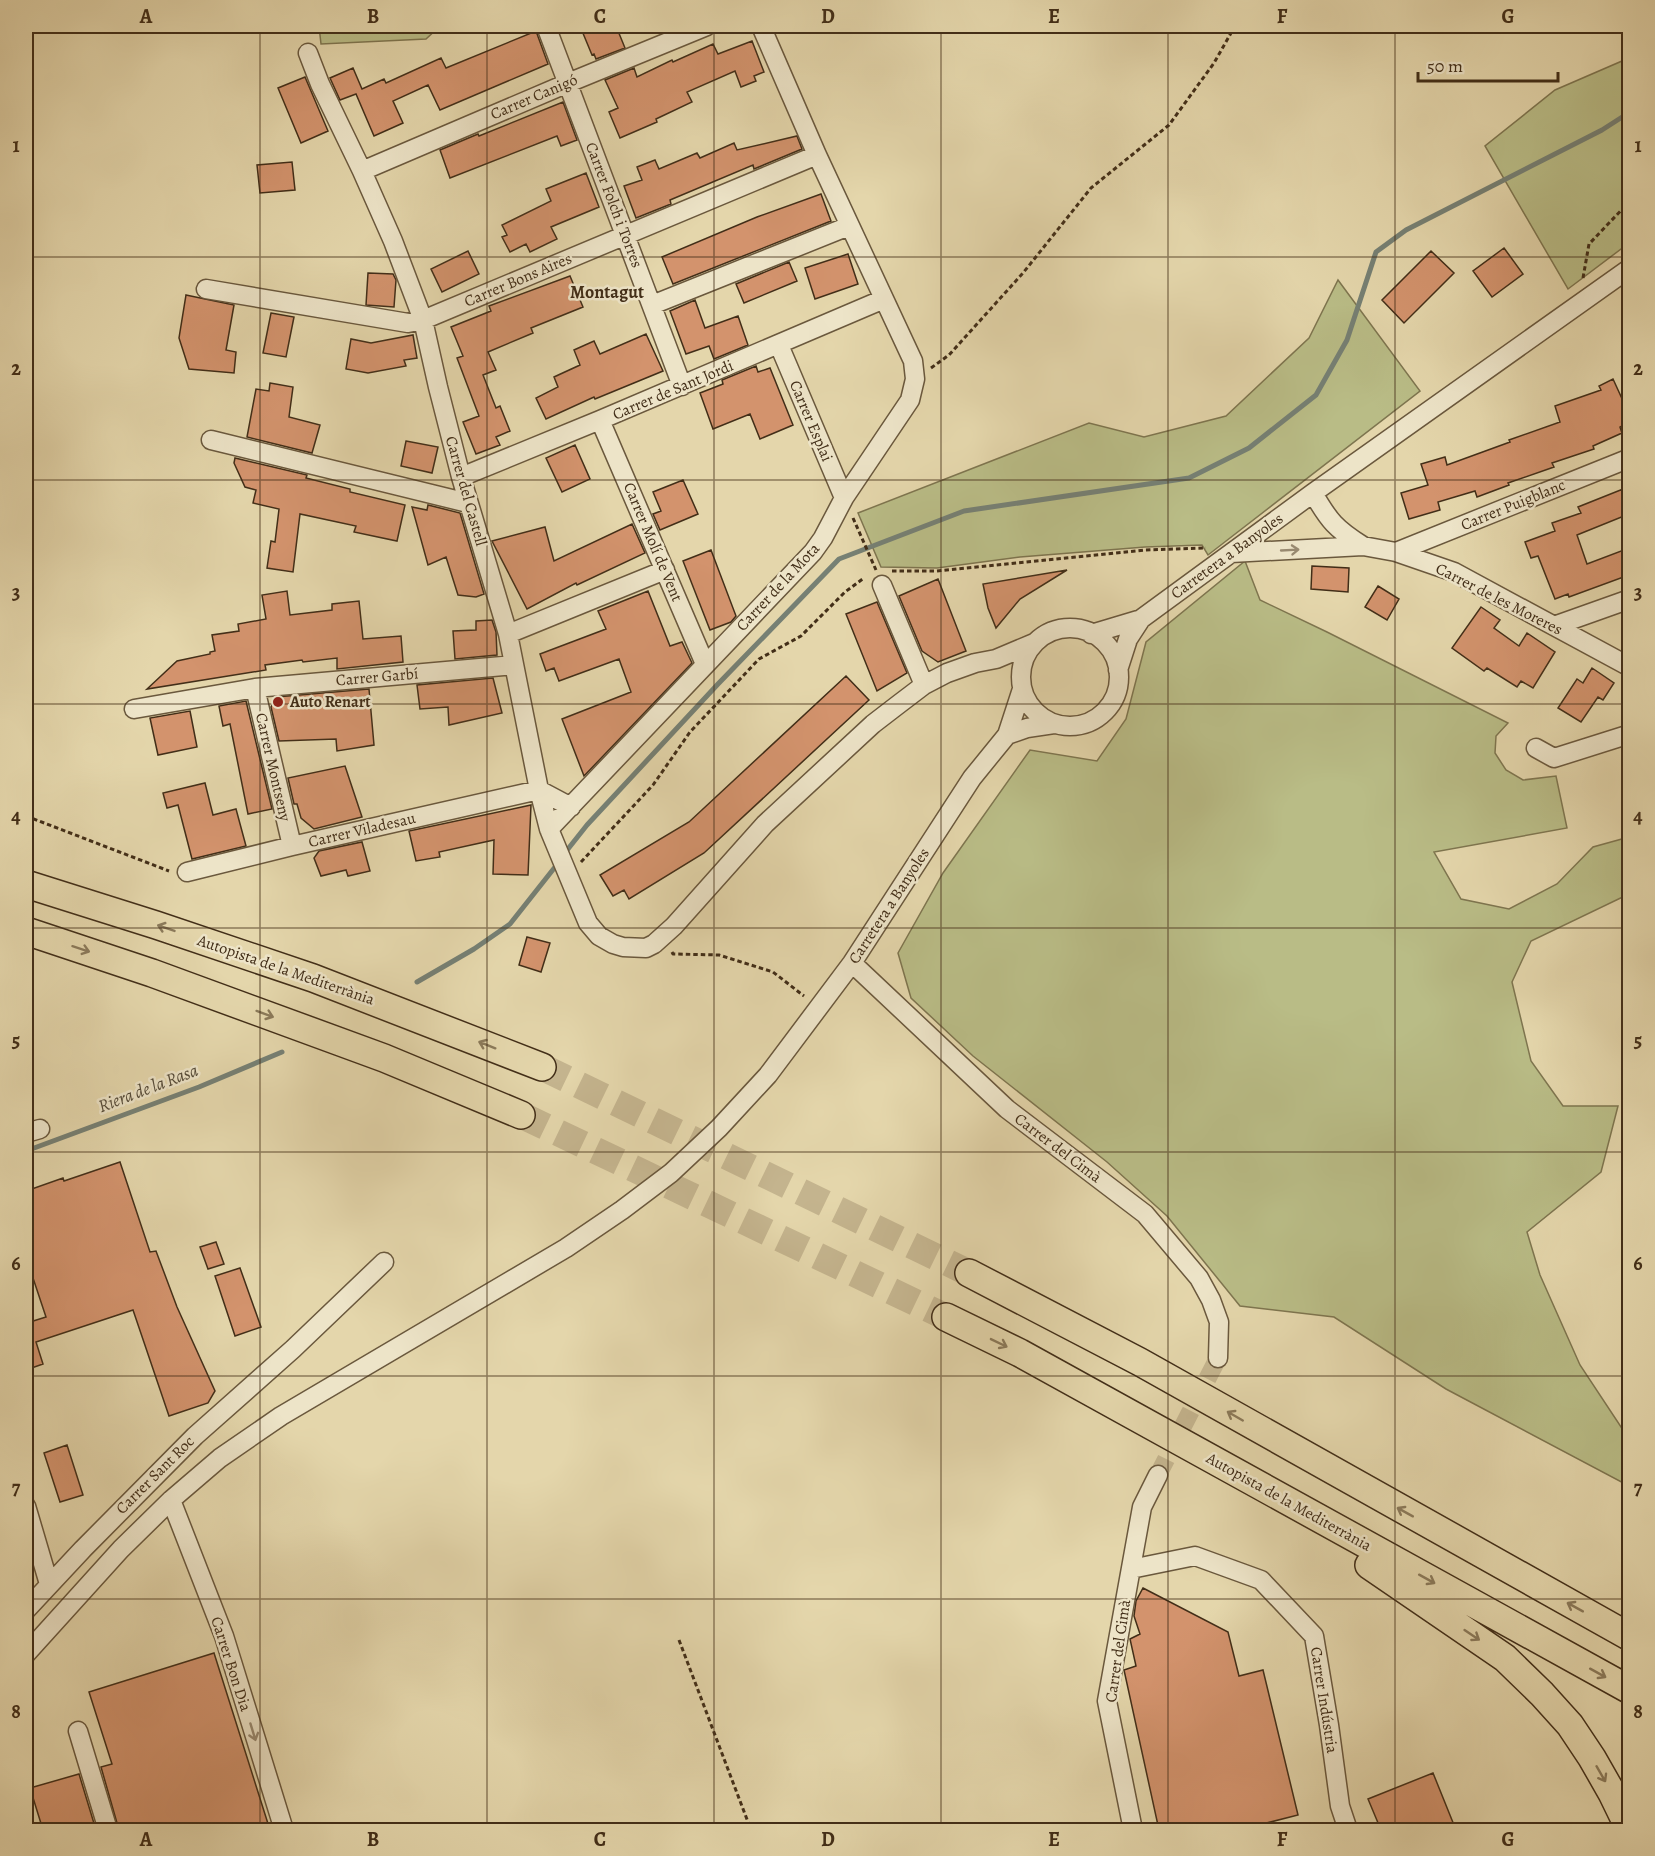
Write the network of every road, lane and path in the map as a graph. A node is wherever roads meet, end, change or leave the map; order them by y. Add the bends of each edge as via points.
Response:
1 (546, 26) edge
2 (707, 26) edge
3 (761, 26) edge
4 (1235, 26) edge
5 (308, 53) dead end
6 (568, 83) junction
7 (817, 155) junction
8 (362, 171) junction
9 (1629, 201) edge
10 (849, 226) junction
11 (626, 234) junction
12 (1629, 268) edge
13 (1581, 286) dead end
14 (206, 289) dead end
15 (884, 299) junction
16 (652, 305) junction
17 (423, 320) junction
18 (779, 345) junction
19 (915, 379) junction
20 (682, 386) junction
21 (600, 420) junction
22 (211, 441) dead end
23 (1629, 458) edge
24 (461, 477) junction
25 (1312, 493) junction
26 (844, 498) junction
27 (468, 503) junction
28 (853, 518) dead end
29 (1363, 546) junction
30 (1208, 548) dead end
31 (1396, 552) junction
32 (1231, 553) junction
33 (664, 570) junction
34 (879, 578) junction
35 (1629, 599) edge
36 (1141, 619) junction
37 (1554, 626) junction
38 (508, 634) junction
39 (1091, 634) junction
40 (1034, 643) junction
41 (996, 659) junction
42 (705, 664) junction
43 (514, 665) junction
44 (1629, 667) edge
45 (1118, 670) junction
46 (1021, 683) junction
47 (924, 685) junction
48 (255, 688) junction
49 (134, 709) dead end
50 (1054, 724) junction
51 (1629, 734) edge
52 (1007, 735) junction
53 (1536, 748) dead end
54 (538, 790) junction
55 (571, 807) junction
56 (26, 816) edge
57 (549, 829) junction
58 (291, 846) junction
59 (570, 868) junction
60 (187, 872) joint
61 (26, 884) edge
62 (26, 931) edge
63 (663, 937) junction
64 (852, 963) junction
65 (808, 999) dead end
66 (542, 1067) tunnel mouth
67 (521, 1115) tunnel mouth
68 (384, 1263) dead end
69 (969, 1273) tunnel mouth
70 (946, 1317) tunnel mouth
71 (1218, 1358) tunnel mouth
72 (1056, 1373) junction
73 (1158, 1474) tunnel mouth
74 (171, 1500) junction
75 (26, 1506) edge
76 (1131, 1569) junction
77 (49, 1584) junction
78 (26, 1610) edge
79 (1628, 1636) edge
80 (679, 1640) dead end
81 (26, 1654) edge
82 (1629, 1690) edge
83 (78, 1731) dead end
84 (108, 1830) edge
85 (284, 1830) edge
86 (751, 1830) edge
87 (1133, 1830) edge
88 (1348, 1830) edge
89 (1629, 1830) edge

1 - 6 street, Carrer Folch i Torres
2 - 6 street, Carrer Canigó
3 - 7 street
4 - 19 path via 1214,63 1169,125 1091,189 949,355
5 - 8 street, Carrer del Castell
6 - 8 street, Carrer Canigó
6 - 11 street, Carrer Folch i Torres
7 - 10 street
7 - 11 street, Carrer Bons Aires
8 - 17 street, Carrer del Castell
9 - 13 path via 1589,244
10 - 15 street
10 - 16 street
11 - 16 street, Carrer Folch i Torres
11 - 17 street, Carrer Bons Aires
12 - 25 street, Carretera a Banyoles
14 - 17 street, Carrer Bons Aires via 408,323
15 - 18 street, Carrer de Sant Jordi
15 - 19 street via 913,361
16 - 20 street, Carrer Folch i Torres
17 - 24 street, Carrer del Castell
18 - 20 street, Carrer de Sant Jordi
18 - 26 street, Carrer Esplai
19 - 26 street, Carrer de la Mota via 910,400
20 - 21 street, Carrer de Sant Jordi
21 - 24 street, Carrer de Sant Jordi
21 - 33 street, Carrer Molí de Vent
22 - 27 street
23 - 31 street, Carrer Puigblanc
24 - 27 street, Carrer del Castell
25 - 29 street, Carrer de les Moreres via 1327,518
25 - 32 street, Carretera a Banyoles
26 - 42 street, Carrer de la Mota via 813,552
27 - 38 street, Carrer del Castell
28 - 34 path
29 - 31 street, Carrer de les Moreres
32 -> 29 street, Carrer de les Moreres
30 - 34 path via 1145,550
31 - 37 street, Carrer de les Moreres via 1454,572
32 - 36 street, Carretera a Banyoles
33 - 38 street
33 - 42 street, Carrer Molí de Vent
34 - 47 street
34 - 59 path via 845,592 801,636 759,659 690,732 653,785
35 - 37 street
36 - 39 street, Carretera a Banyoles
36 - 45 street, Carretera a Banyoles via 1128,639
37 - 44 street, Carrer de les Moreres
38 - 43 street, Carrer del Castell
39 - 40 street via 1078,629 1058,630
39 - 45 street via 1107,645
40 - 41 street
40 - 46 street via 1023,662
41 - 46 street
41 - 47 street via 947,673
42 - 55 street, Carrer de la Mota
43 - 48 street, Carrer Garbí
43 - 54 street, Carrer del Castell
45 - 50 street via 1116,695 1101,715 1079,726
46 - 50 street via 1032,709
46 - 52 street, Carretera a Banyoles
47 - 63 street via 873,724 765,824
48 - 49 street, Carrer Garbí
48 - 58 street, Carrer Montseny
50 - 52 street
51 - 53 street via 1554,758
52 - 64 street, Carretera a Banyoles via 972,778
54 - 55 street
54 - 57 street, Carrer del Castell
54 - 58 street, Carrer Viladesau
55 - 57 street, Carrer de la Mota
56 - 60 path via 170,872
57 - 59 street, Carrer del Castell
58 - 60 street, Carrer Viladesau
59 - 63 street, Carrer del Castell via 588,923 599,936 613,944 636,948 646,948
66 -> 61 highway, Autopista de la Mediterrània via 314,978
62 -> 67 highway via 384,1058
63 - 65 path via 673,954 718,955 773,972
64 - 71 street, Carrer del Cimà via 1007,1108 1145,1214 1199,1278 1211,1300 1219,1322
64 - 74 street, Carretera a Banyoles via 768,1075 671,1173 566,1248 281,1416 220,1458
68 - 77 street, Carrer Sant Roc via 195,1436
79 -> 69 highway via 1140,1362
70 -> 72 highway, Autopista de la Mediterrània
72 -> 82 highway, Autopista de la Mediterrània
72 -> 89 highway via 1354,1554 1505,1658 1570,1725 1612,1793
73 - 76 street, Carrer del Cimà via 1142,1507
74 - 81 street, Carretera a Banyoles
74 -> 85 street, Carrer Bon Dia via 224,1636
75 - 77 street
76 - 87 street, Carrer del Cimà via 1107,1701
76 - 88 street, Carrer Indústria via 1195,1556 1261,1580 1314,1636 1340,1806
77 - 78 street, Carrer Sant Roc
80 - 86 path
83 - 84 street

